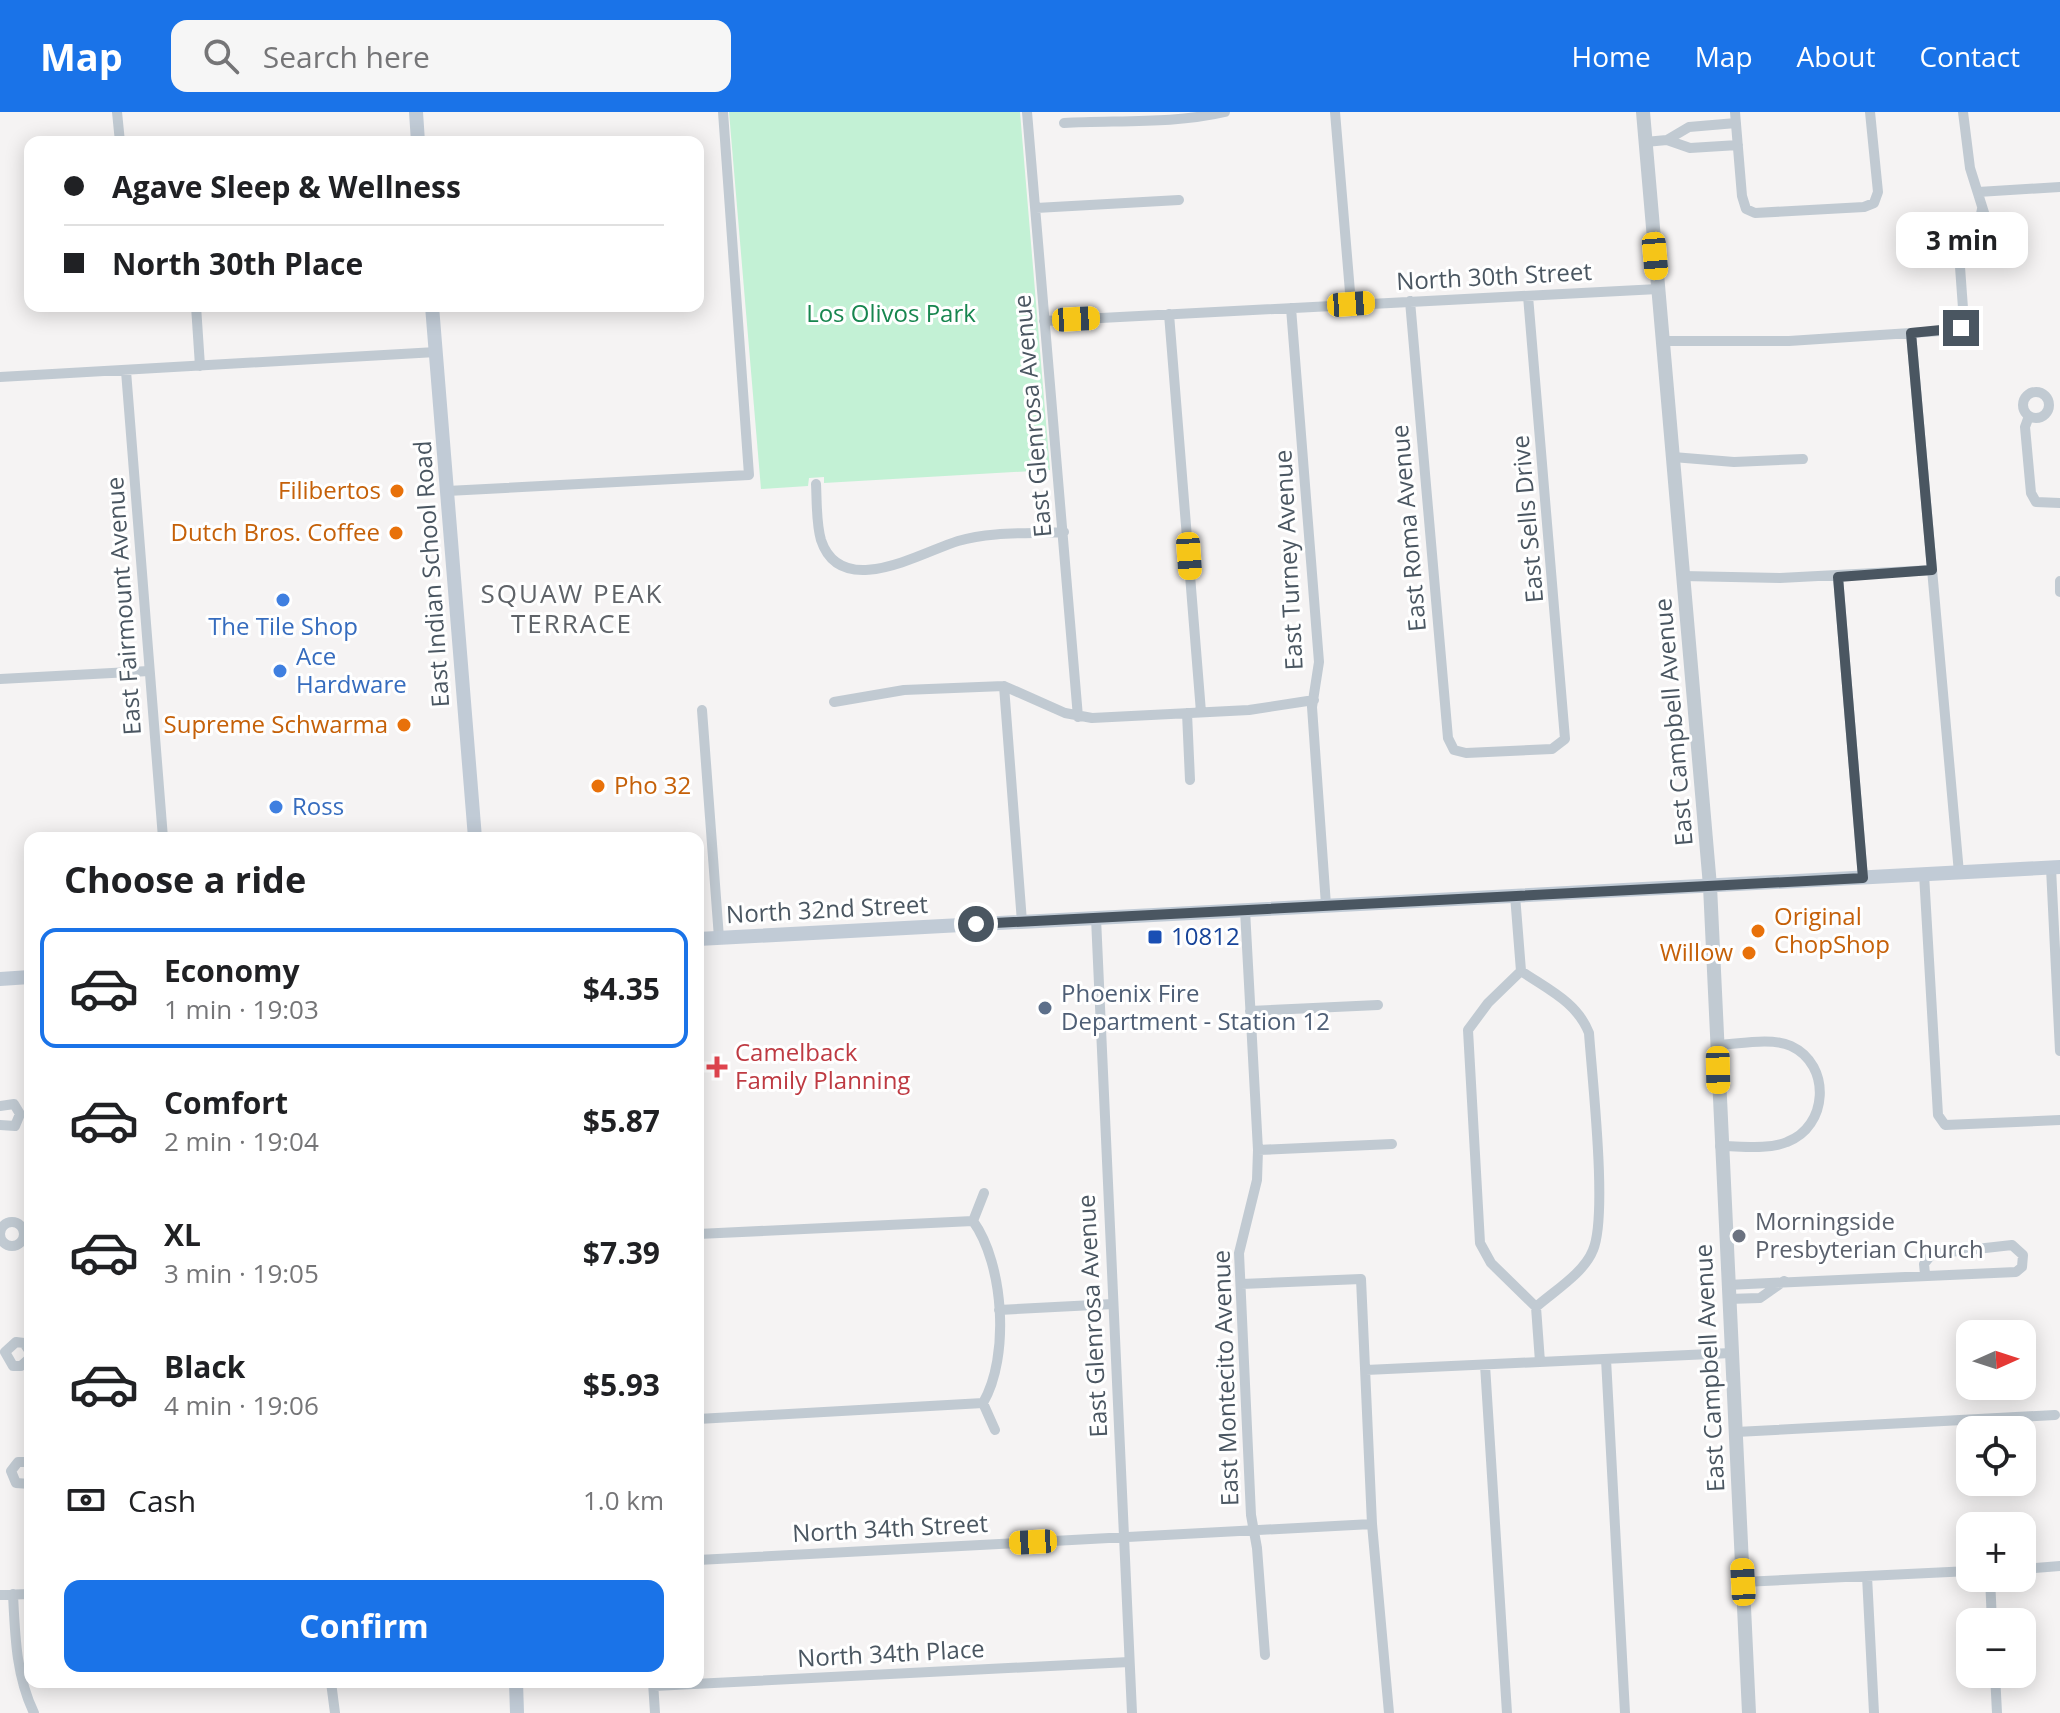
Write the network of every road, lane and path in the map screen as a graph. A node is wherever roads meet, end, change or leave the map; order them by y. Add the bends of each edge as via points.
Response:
1 (117, 112) edge
2 (416, 112) edge
3 (723, 112) edge
4 (1027, 112) edge
5 (1225, 112) edge
6 (1335, 112) edge
7 (1643, 112) edge
8 (1870, 112) edge
9 (1963, 112) edge
10 (1100, 117) edge
11 (1736, 118) edge
12 (1064, 123) dead end
13 (1702, 126) junction
14 (119, 136) edge
15 (418, 136) edge
16 (1667, 140) junction
17 (1645, 142) junction
18 (1738, 145) junction
19 (1704, 147) junction
20 (2060, 187) edge
21 (1978, 192) junction
22 (1179, 200) dead end
23 (1036, 208) junction
24 (1658, 289) junction
25 (1528, 296) junction
26 (1410, 301) junction
27 (1351, 304) junction
28 (1291, 308) junction
29 (196, 312) edge
30 (433, 312) edge
31 (1169, 314) junction
32 (1044, 321) junction
33 (1911, 333) junction
34 (1663, 341) junction
35 (436, 352) junction
36 (200, 366) junction
37 (126, 371) junction
38 (0, 377) edge
39 (2029, 416) dead end
40 (1673, 457) junction
41 (1803, 459) dead end
42 (816, 484) dead end
43 (447, 491) junction
44 (2060, 503) edge
45 (1064, 532) junction
46 (1932, 570) junction
47 (1683, 576) junction
48 (1838, 577) junction
49 (2060, 581) edge
50 (2060, 592) edge
51 (149, 671) junction
52 (0, 679) edge
53 (1004, 686) junction
54 (1314, 700) junction
55 (834, 702) dead end
56 (702, 710) dead end
57 (1201, 712) junction
58 (1187, 713) junction
59 (1078, 717) junction
60 (1454, 750) joint
61 (1190, 780) dead end
62 (162, 832) edge
63 (475, 832) edge
64 (2056, 867) edge
65 (1959, 873) junction
66 (1924, 874) junction
67 (1863, 878) junction
68 (1710, 886) junction
69 (1515, 895) junction
70 (1326, 905) junction
71 (1245, 910) junction
72 (1096, 918) junction
73 (1022, 922) junction
74 (719, 938) junction
75 (704, 939) edge
76 (1521, 971) junction
77 (24, 977) edge
78 (0, 979) edge
79 (1378, 1005) dead end
80 (1250, 1011) junction
81 (1718, 1045) junction
82 (2060, 1051) edge
83 (0, 1106) edge
84 (24, 1113) edge
85 (24, 1115) edge
86 (2060, 1120) edge
87 (0, 1125) edge
88 (1392, 1144) dead end
89 (1720, 1146) junction
90 (1258, 1150) junction
91 (984, 1193) dead end
92 (973, 1221) junction
93 (704, 1234) edge
94 (1925, 1274) junction
95 (1784, 1281) junction
96 (1765, 1282) junction
97 (1241, 1284) junction
98 (1728, 1292) junction
99 (1767, 1295) junction
100 (1113, 1304) junction
101 (1536, 1307) junction
102 (999, 1310) junction
103 (1731, 1353) junction
104 (1606, 1359) junction
105 (1540, 1362) junction
106 (1485, 1365) junction
107 (1366, 1370) junction
108 (983, 1403) junction
109 (2055, 1415) dead end
110 (704, 1419) edge
111 (995, 1430) dead end
112 (1736, 1432) junction
113 (24, 1462) edge
114 (24, 1484) edge
115 (1372, 1524) junction
116 (1253, 1530) junction
117 (1124, 1537) junction
118 (704, 1560) edge
119 (2060, 1566) edge
120 (2036, 1568) edge
121 (1956, 1572) edge
122 (1867, 1576) junction
123 (1743, 1582) junction
124 (13, 1594) junction
125 (24, 1594) edge
126 (0, 1595) edge
127 (1265, 1655) dead end
128 (1129, 1662) junction
129 (704, 1682) edge
130 (24, 1688) edge
131 (24, 1688) edge
132 (332, 1688) edge
133 (516, 1688) edge
134 (654, 1688) edge
135 (1996, 1688) edge
136 (34, 1713) edge
137 (335, 1713) edge
138 (517, 1713) edge
139 (655, 1713) edge
140 (1132, 1713) edge
141 (1389, 1713) edge
142 (1507, 1713) edge
143 (1625, 1713) edge
144 (1749, 1713) edge
145 (1874, 1713) edge
146 (1997, 1713) edge

1 - 14 street
2 - 15 main road
3 - 43 street via 749,475
4 - 23 street, East Glenrosa Avenue
5 - 10 street via 1182,121
6 - 27 street
7 - 17 street, East Campbell Avenue
8 - 18 street via 1878,192 1874,203 1864,207 1755,213 1746,209
9 - 21 street
10 - 12 street
11 - 13 street
11 - 18 street
13 - 16 street
13 - 19 street
16 - 17 street
16 - 19 street
17 - 24 street, East Campbell Avenue
18 - 19 street
20 - 21 street
21 - 33 street via 1982,209 1977,234 1959,253 1961,328
22 - 23 street
23 - 32 street, East Glenrosa Avenue
24 - 25 street, North 30th Street
24 - 34 street, East Campbell Avenue
25 - 26 street, North 30th Street
25 - 60 street, East Sells Drive via 1565,739 1552,749
26 - 27 street, North 30th Street
26 - 60 street, East Roma Avenue via 1448,738
27 - 28 street, North 30th Street
28 - 31 street, North 30th Street
28 - 54 street, East Turney Avenue via 1319,662
29 - 36 street
30 - 35 main road, East Indian School Road
31 - 32 street, North 30th Street
31 - 57 street
32 - 45 street, East Glenrosa Avenue
33 - 34 street via 1727,343
33 - 46 street
34 - 40 street, East Campbell Avenue
35 - 36 street
35 - 43 main road, East Indian School Road
36 - 37 street
37 - 38 street
37 - 51 street, East Fairmount Avenue
39 - 44 street via 2025,427 2031,493 2036,502
40 - 41 street via 1734,462
40 - 47 street, East Campbell Avenue
42 - 45 street via 821,540 834,560 856,569 882,568 969,538
43 - 63 main road, East Indian School Road
45 - 59 street, East Glenrosa Avenue
46 - 48 street
46 - 65 street
47 - 48 street
47 - 68 street, East Campbell Avenue
48 - 67 street
49 - 50 street
51 - 52 street
51 - 62 street, East Fairmount Avenue
53 - 55 street via 904,690
53 - 59 street
53 - 73 street
54 - 57 street
54 - 70 street, East Turney Avenue
56 - 74 street
57 - 58 street
58 - 59 street
58 - 61 street
64 - 65 main road, North 32nd Street
64 - 82 street
65 - 66 main road, North 32nd Street
66 - 67 main road, North 32nd Street
66 - 86 street via 1938,1115 1945,1125
67 - 68 main road, North 32nd Street
68 - 69 main road, North 32nd Street
68 - 81 street, East Campbell Avenue
69 - 70 main road, North 32nd Street
69 - 76 street
70 - 71 main road, North 32nd Street
71 - 72 main road, North 32nd Street
71 - 80 street, East Montecito Avenue
72 - 73 main road, North 32nd Street
72 - 100 street, East Glenrosa Avenue
73 - 74 main road, North 32nd Street
74 - 75 main road, North 32nd Street
76 - 101 street via 1468,1030 1470,1089 1480,1243 1491,1263
76 - 101 street via 1571,1005 1589,1033 1597,1167 1599,1229 1593,1251
77 - 78 main road
79 - 80 street
80 - 90 street, East Montecito Avenue
81 - 89 street, East Campbell Avenue
81 - 89 street via 1790,1045 1808,1058 1820,1087 1819,1114 1806,1133 1785,1143
83 - 84 street via 14,1104
85 - 87 street via 15,1126
88 - 90 street
89 - 98 street, East Campbell Avenue
90 - 97 street, East Montecito Avenue via 1257,1180 1239,1253
91 - 92 street
92 - 93 street
92 - 102 street via 982,1234
94 - 94 street via 2016,1272 2023,1255 2012,1245 1932,1254 1924,1264
94 - 95 street
95 - 96 street
95 - 99 street
96 - 98 street
96 - 99 street
97 - 107 street via 1361,1279
97 - 116 street, East Montecito Avenue
98 - 99 street
98 - 103 street, East Campbell Avenue
100 - 102 street
100 - 117 street, East Glenrosa Avenue
101 - 105 street
102 - 108 street via 998,1358
103 - 104 street
103 - 112 street, East Campbell Avenue
104 - 105 street
104 - 143 street
105 - 106 street
106 - 107 street
106 - 142 street
107 - 115 street
108 - 110 street
108 - 111 street
109 - 112 street
112 - 123 street, East Campbell Avenue
113 - 114 street via 11,1471 16,1483
115 - 116 street, North 34th Street
115 - 141 street
116 - 117 street, North 34th Street
116 - 127 street, East Montecito Avenue
117 - 118 street, North 34th Street
117 - 128 street, East Glenrosa Avenue
119 - 120 street
121 - 122 street
122 - 123 street
122 - 145 street
123 - 144 street, East Campbell Avenue
124 - 125 street
124 - 126 street
124 - 130 street
128 - 129 street, North 34th Place
128 - 140 street, East Glenrosa Avenue
131 - 136 street
132 - 137 street
133 - 138 main road
134 - 139 street
135 - 146 street

